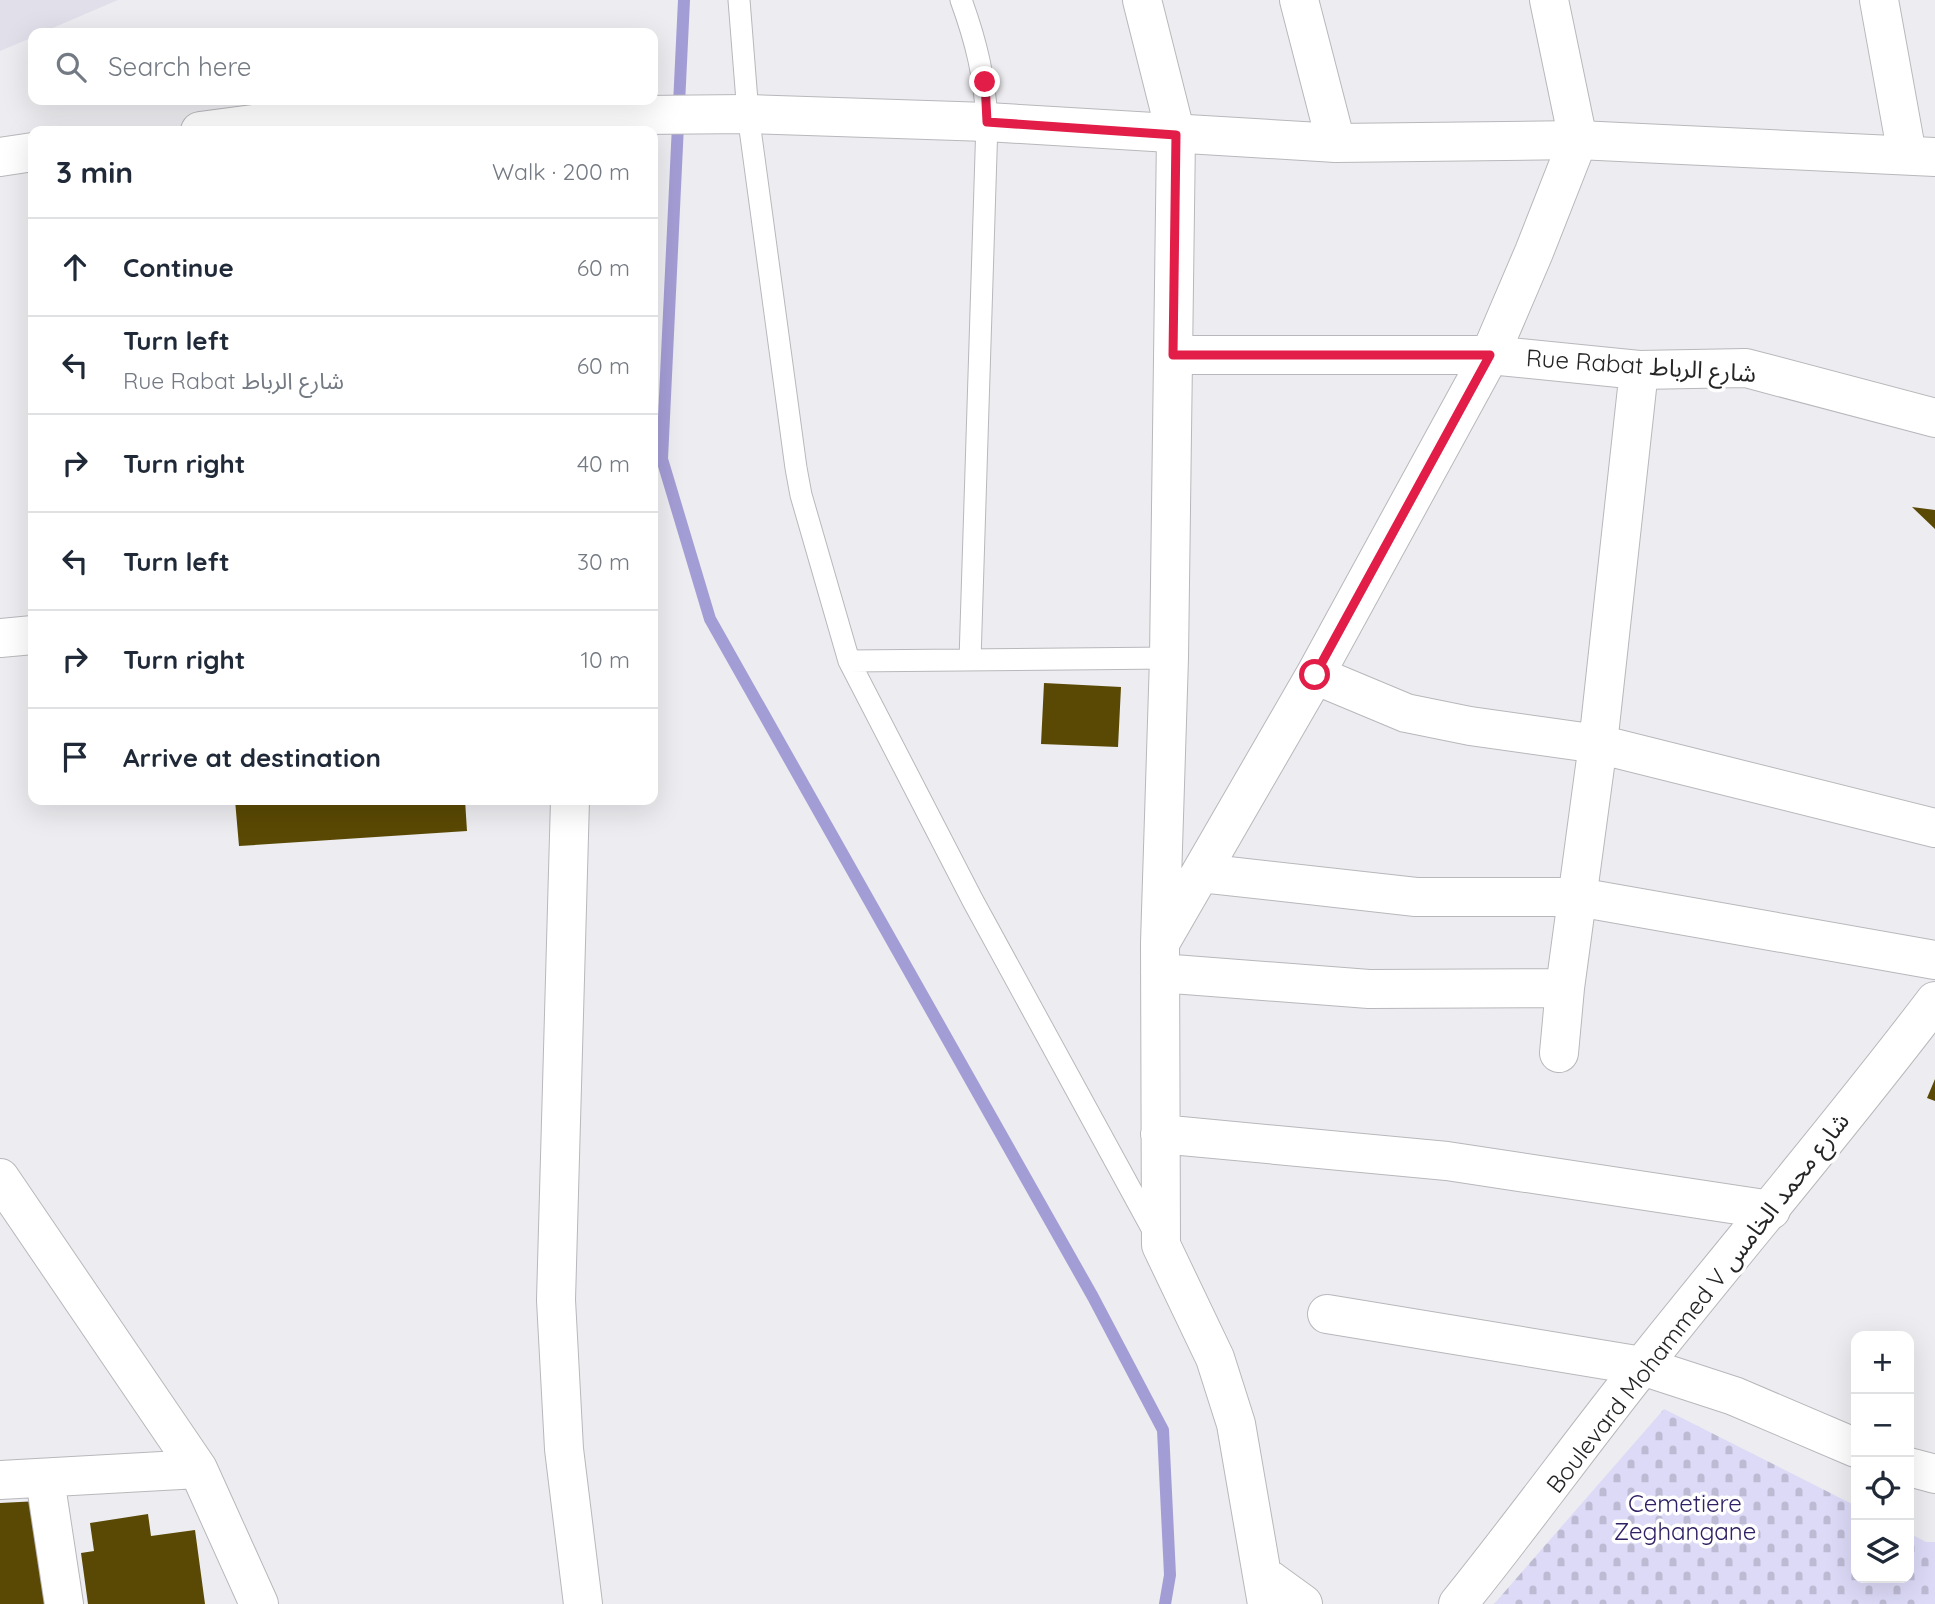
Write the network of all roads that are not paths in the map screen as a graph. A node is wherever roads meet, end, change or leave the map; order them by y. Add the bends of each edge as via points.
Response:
1 (739, 0) edge
2 (961, 0) edge
3 (1142, 0) edge
4 (1299, 0) edge
5 (1549, 0) edge
6 (1879, 0) edge
7 (733, 115) junction
8 (987, 122) junction
9 (576, 124) edge
10 (277, 126) edge
11 (1176, 135) junction
12 (1578, 140) junction
13 (1336, 143) junction
14 (28, 153) edge
15 (1921, 156) edge
16 (0, 157) edge
17 (1173, 355) junction
18 (1490, 355) junction
19 (1639, 370) junction
20 (1935, 418) edge
21 (28, 635) edge
22 (0, 638) edge
23 (1169, 658) junction
24 (970, 660) junction
25 (849, 661) junction
26 (1315, 675) junction
27 (1598, 744) junction
28 (570, 805) edge
29 (1935, 828) edge
30 (1201, 873) junction
31 (1578, 897) junction
32 (1160, 958) junction
33 (1935, 960) edge
34 (1565, 988) junction
35 (1935, 1001) edge
36 (1559, 1053) dead end
37 (1160, 1133) junction
38 (0, 1178) edge
39 (1771, 1210) junction
40 (1161, 1245) junction
41 (1327, 1314) dead end
42 (1642, 1366) junction
43 (1851, 1446) edge
44 (1914, 1468) edge
45 (198, 1469) junction
46 (1935, 1474) edge
47 (45, 1479) junction
48 (0, 1480) edge
49 (1265, 1589) edge
50 (64, 1604) edge
51 (259, 1604) edge
52 (583, 1604) edge
53 (1303, 1604) edge
54 (1458, 1604) edge

1 - 7 lane
2 - 8 lane via 985,82
3 - 11 street
4 - 13 street
5 - 12 street
6 - 15 street
7 - 8 street
7 - 9 street via 628,116
7 - 25 lane via 797,477
8 - 11 street
8 - 24 lane
9 - 10 street via 300,118
11 - 13 street
11 - 17 street
12 - 13 street
12 - 15 street
12 - 18 street
14 - 16 street
17 - 18 street, Rue Rabat شارع الرباط
17 - 23 street
18 - 19 street, Rue Rabat شارع الرباط
18 - 26 street
19 - 20 street, Rue Rabat شارع الرباط via 1746,369
19 - 27 street
21 - 22 street
23 - 24 lane
23 - 32 street
24 - 25 lane
25 - 40 lane via 973,901
26 - 27 street via 1406,713
26 - 30 street
27 - 29 street
27 - 31 street
28 - 52 street via 556,1300 564,1449
30 - 31 street via 1416,897
30 - 32 street
31 - 33 street
31 - 34 street
32 - 34 street via 1369,989
32 - 37 street
34 - 36 street
35 - 39 street, Boulevard Mohammed V شارع محمد الخامس
37 - 39 street via 1447,1161
37 - 40 street
38 - 45 street
39 - 42 street, Boulevard Mohammed V شارع محمد الخامس
40 - 49 street via 1204,1333 1226,1392 1243,1456
41 - 42 street
42 - 43 street via 1734,1396
42 - 54 street, Boulevard Mohammed V شارع محمد الخامس
44 - 46 street
45 - 47 street
45 - 51 street
47 - 48 street
47 - 50 street
49 - 53 street

